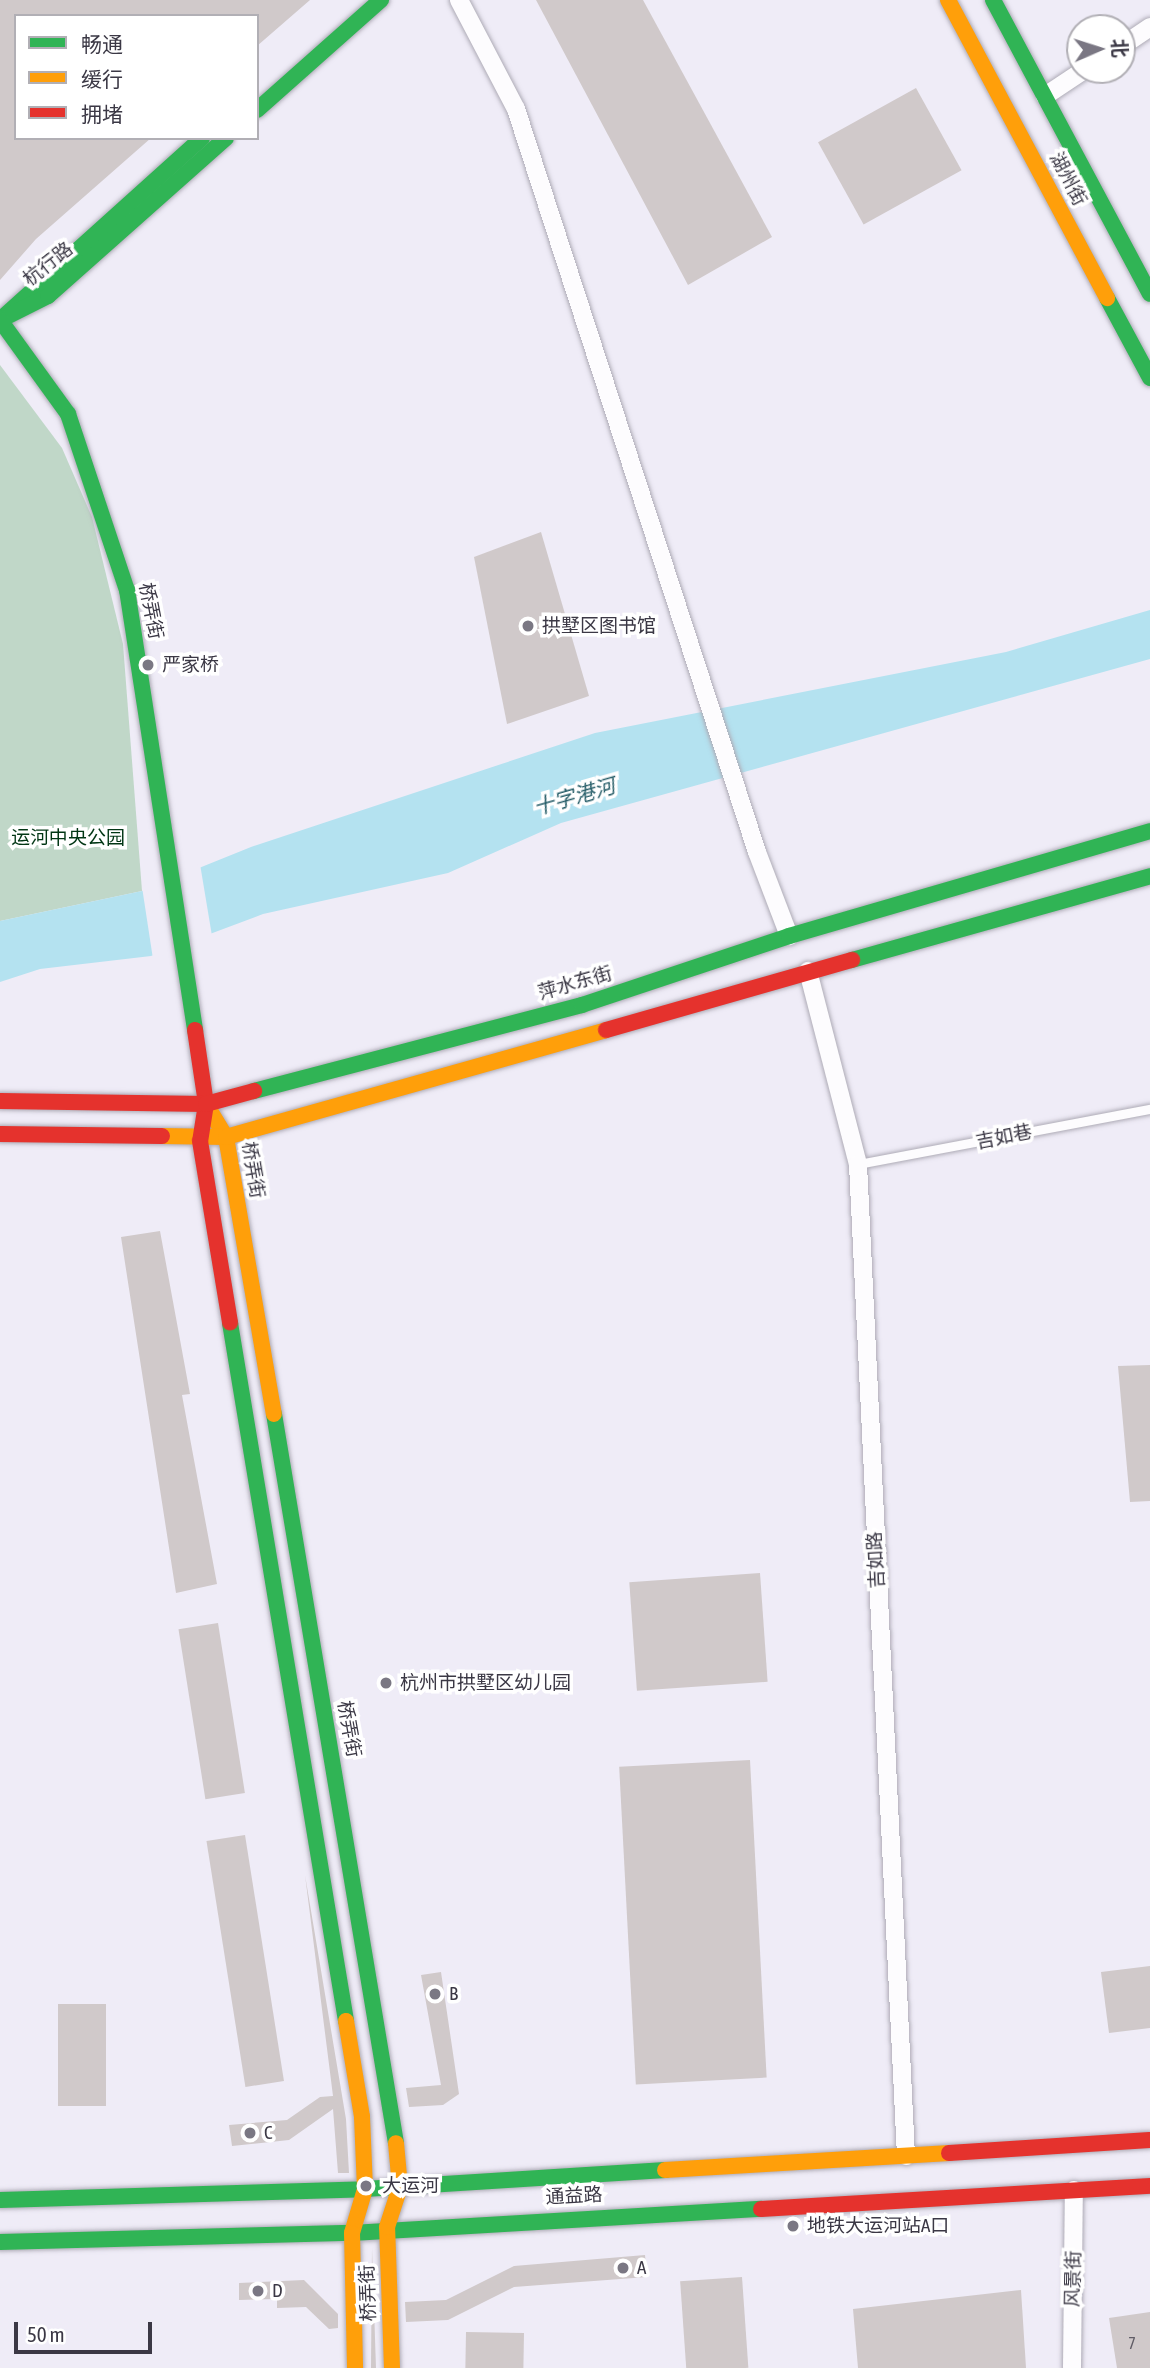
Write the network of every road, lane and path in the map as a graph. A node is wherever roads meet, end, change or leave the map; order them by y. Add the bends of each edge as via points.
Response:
1 (360, 0) edge
2 (381, 0) edge
3 (459, 0) edge
4 (948, 0) edge
5 (993, 0) edge
6 (1066, 82) edge
7 (259, 88) edge
8 (1045, 96) junction
9 (259, 108) edge
10 (200, 140) edge
11 (224, 140) edge
12 (1150, 294) edge
13 (0, 319) edge
14 (1150, 378) edge
15 (1150, 831) edge
16 (1150, 876) edge
17 (789, 936) junction
18 (808, 971) junction
19 (0, 1101) edge
20 (206, 1104) junction
21 (1150, 1109) edge
22 (0, 1134) edge
23 (226, 1137) junction
24 (200, 1141) junction
25 (858, 1164) junction
26 (1150, 2140) edge
27 (906, 2156) junction
28 (1150, 2186) edge
29 (400, 2187) junction
30 (365, 2189) junction
31 (1074, 2190) junction
32 (0, 2200) edge
33 (387, 2227) junction
34 (352, 2233) junction
35 (0, 2242) edge
36 (355, 2368) edge
37 (392, 2368) edge
38 (1072, 2368) edge

1 - 7 main road
2 - 9 main road
3 - 17 street via 516,109 757,852
4 - 14 main road, 湖州街
5 - 8 main road, 湖州街
6 - 8 street
8 - 12 main road, 湖州街
10 - 13 main road, 杭行路
11 - 13 main road, 杭行路 via 48,296
13 - 20 main road, 桥弄街 via 68,414 127,590
15 - 17 main road, 萍水东街
16 - 18 main road
17 - 20 main road, 萍水东街 via 582,1005
18 - 23 main road
18 - 25 street, 吉如路
19 - 20 main road, 萍水东街
20 - 23 main road, 桥弄街
20 - 24 main road, 桥弄街
21 - 25 lane, 吉如巷
22 - 24 main road
23 - 24 main road
23 - 29 main road, 桥弄街 via 392,2099
24 - 30 main road, 桥弄街 via 362,2117
25 - 27 street, 吉如路
26 - 27 main road, 通益路
27 - 29 main road, 通益路
28 - 31 main road, 通益路
29 - 30 main road, 通益路
29 - 33 main road, 桥弄街
30 - 32 main road, 通益路
30 - 34 main road, 桥弄街
31 - 33 main road, 通益路
31 - 38 street, 风景街
33 - 34 main road, 通益路
33 - 37 main road, 桥弄街
34 - 35 main road, 通益路
34 - 36 main road, 桥弄街

